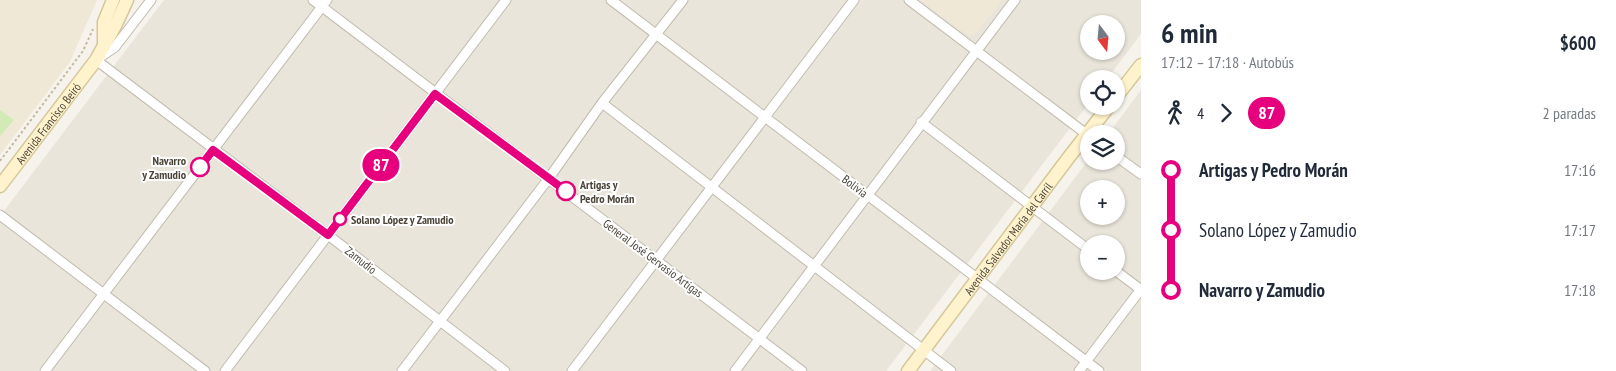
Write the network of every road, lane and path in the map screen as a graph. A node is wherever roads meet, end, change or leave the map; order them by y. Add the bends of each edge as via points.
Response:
1 (112, 0) edge
2 (127, 0) edge
3 (151, 0) edge
4 (313, 0) edge
5 (506, 0) edge
6 (611, 0) edge
7 (683, 0) edge
8 (854, 0) edge
9 (909, 0) edge
10 (1014, 0) edge
11 (325, 3) edge
12 (94, 26) dead end
13 (656, 34) junction
14 (104, 46) junction
15 (976, 50) junction
16 (96, 60) junction
17 (1141, 64) edge
18 (1125, 85) edge
19 (435, 94) junction
20 (602, 103) junction
21 (765, 117) junction
22 (921, 122) junction
23 (1080, 130) edge
24 (1080, 146) edge
25 (213, 150) junction
26 (0, 161) edge
27 (1125, 162) edge
28 (1141, 174) edge
29 (549, 178) junction
30 (0, 186) edge
31 (711, 187) junction
32 (867, 195) junction
33 (1032, 207) junction
34 (0, 215) edge
35 (328, 235) junction
36 (1080, 243) edge
37 (656, 260) junction
38 (814, 267) junction
39 (1125, 277) edge
40 (978, 278) junction
41 (1141, 289) edge
42 (104, 293) junction
43 (440, 322) junction
44 (760, 339) junction
45 (924, 351) junction
46 (1087, 362) junction
47 (45, 371) edge
48 (205, 371) edge
49 (226, 371) edge
50 (402, 371) edge
51 (505, 371) edge
52 (572, 371) edge
53 (735, 371) edge
54 (802, 371) edge
55 (908, 371) edge
56 (951, 371) edge
57 (1080, 371) edge
58 (1099, 371) edge

1 - 14 main road via 104,22
2 - 14 main road, Avenida Francisco Beiró
3 - 16 street, Avenida Francisco Beiró via 115,47
4 - 11 street, General José Gervasio Artigas
5 - 19 street
6 - 13 street, Bolivia
7 - 13 street
8 - 21 street
9 - 15 street
10 - 15 street
11 - 19 street, General José Gervasio Artigas
11 - 25 street
12 - 26 path via 83,51
13 - 20 street
13 - 21 street, Bolivia
14 - 16 main road, Avenida Francisco Beiró
15 - 22 street
15 - 23 street
16 - 25 street, Zamudio
16 - 30 main road, Avenida Francisco Beiró
17 - 18 main road
19 - 29 street, General José Gervasio Artigas
19 - 35 street
20 - 29 street
20 - 31 street
21 - 31 street
21 - 32 street, Bolivia
22 - 32 street
22 - 33 street
24 - 33 main road, Avenida Salvador María del Carril
25 - 35 street, Zamudio
25 - 42 street
27 - 28 street
29 - 37 street, General José Gervasio Artigas
29 - 43 street
31 - 37 street
31 - 38 street
32 - 38 street
32 - 40 street, Bolivia
33 - 36 street
33 - 40 main road, Avenida Salvador María del Carril
34 - 42 street
35 - 43 street, Zamudio
35 - 49 street
37 - 44 street, General José Gervasio Artigas
37 - 52 street
38 - 44 street
38 - 45 street
39 - 41 street
40 - 45 main road, Avenida Salvador María del Carril
40 - 46 street, Bolivia
41 - 46 street
42 - 47 street
42 - 48 street
43 - 50 street
43 - 51 street, Zamudio
44 - 53 street
44 - 54 street, General José Gervasio Artigas
45 - 55 main road, Avenida Salvador María del Carril
45 - 56 street
46 - 57 street
46 - 58 street, Bolivia

